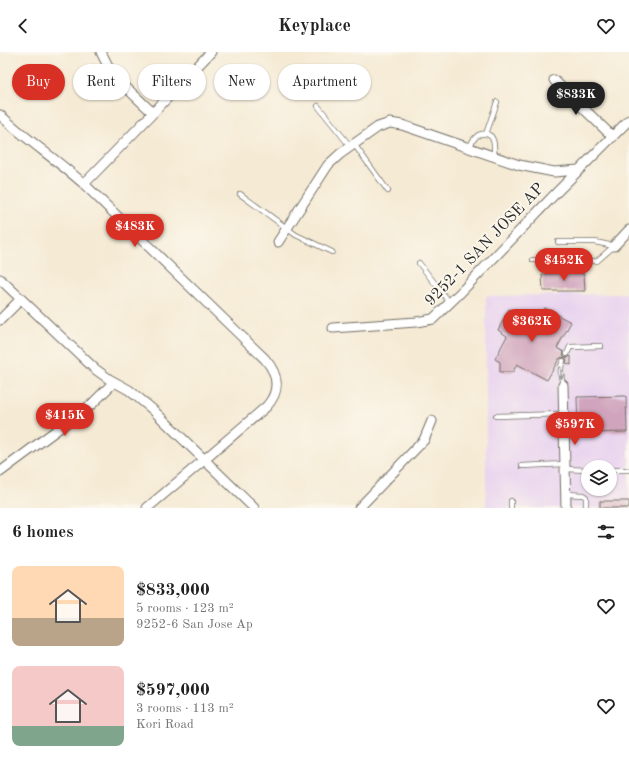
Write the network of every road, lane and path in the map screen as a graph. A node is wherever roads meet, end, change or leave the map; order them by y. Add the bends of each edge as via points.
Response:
1 (101, 52) edge
2 (211, 52) edge
3 (554, 80) dead end
4 (497, 102) dead end
5 (318, 106) dead end
6 (153, 113) junction
7 (0, 115) edge
8 (629, 120) edge
9 (486, 134) junction
10 (613, 137) junction
11 (352, 145) junction
12 (469, 148) junction
13 (494, 156) junction
14 (579, 170) junction
15 (84, 184) junction
16 (388, 191) dead end
17 (240, 194) dead end
18 (286, 229) junction
19 (629, 230) edge
20 (278, 242) dead end
21 (558, 242) dead end
22 (614, 246) junction
23 (332, 252) dead end
24 (533, 260) dead end
25 (419, 263) dead end
26 (0, 278) edge
27 (21, 299) junction
28 (450, 303) junction
29 (0, 320) edge
30 (333, 328) dead end
31 (601, 346) dead end
32 (566, 354) dead end
33 (563, 361) dead end
34 (114, 382) junction
35 (563, 385) joint
36 (564, 414) junction
37 (496, 416) dead end
38 (432, 421) dead end
39 (204, 460) junction
40 (522, 466) dead end
41 (565, 466) junction
42 (581, 469) edge
43 (617, 470) edge
44 (629, 470) edge
45 (0, 472) edge
46 (566, 494) junction
47 (511, 501) dead end
48 (147, 508) edge
49 (254, 508) edge
50 (358, 508) edge
51 (511, 508) edge
52 (566, 508) edge
53 (586, 508) edge

1 - 6 street via 115,77
2 - 6 street
3 - 10 street
4 - 9 lane
5 - 11 lane
6 - 15 street
7 - 15 street
8 - 10 street, 9252-1 SAN JOSE AP
9 - 12 lane via 476,137
9 - 13 lane via 493,139
10 - 14 street, 9252-1 SAN JOSE AP
11 - 12 street via 378,127 395,124
11 - 16 lane
11 - 18 street via 328,165
12 - 13 street
13 - 14 street via 519,165 554,172
14 - 28 street, 9252-1 SAN JOSE AP
15 - 39 street via 265,359 274,371 276,389 271,401
17 - 18 lane
18 - 20 street
18 - 23 lane
19 - 22 street
21 - 22 lane via 595,242
22 - 24 lane via 596,261
25 - 28 lane
26 - 27 street
27 - 29 street
27 - 34 street via 95,369
28 - 30 street, 9252-1 SAN JOSE AP via 433,320
31 - 32 lane via 570,347
33 -> 35 lane
34 - 39 street via 129,390 152,409
34 - 45 street via 92,404
35 - 36 street
36 - 37 lane
36 - 41 street
38 - 50 street via 424,440
39 - 48 street
39 - 49 street
40 - 41 lane
41 - 42 lane
41 - 46 street
43 - 44 lane
46 - 52 street
46 - 53 lane via 586,497
47 - 51 lane

